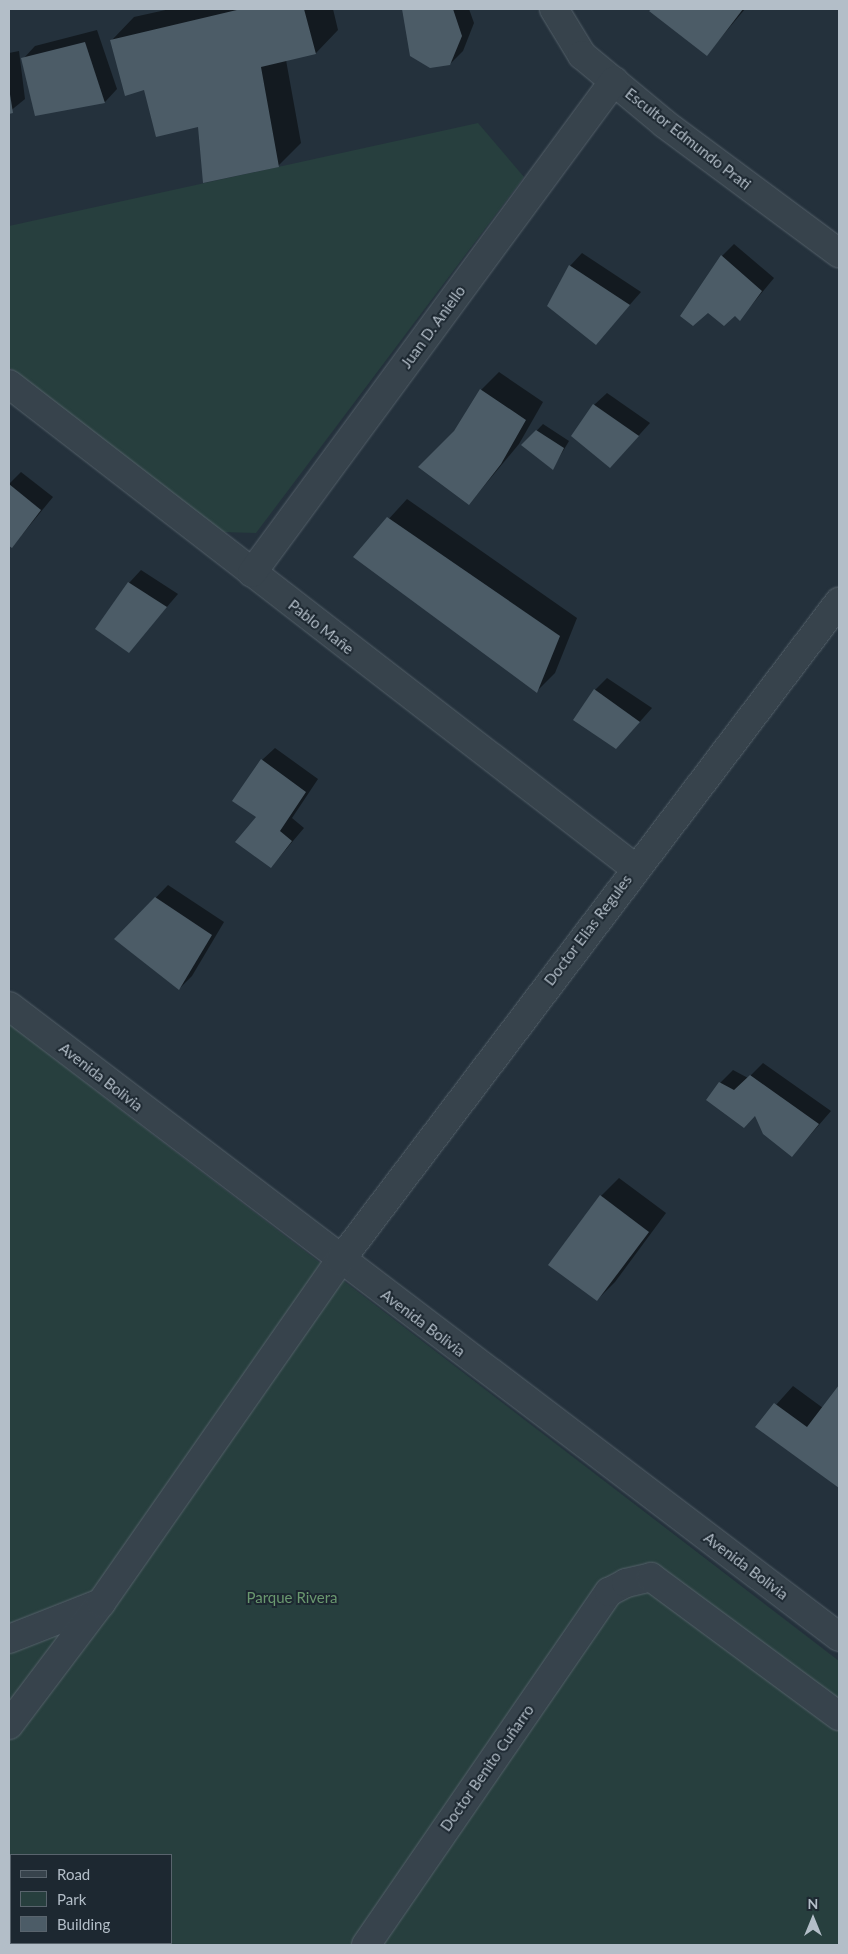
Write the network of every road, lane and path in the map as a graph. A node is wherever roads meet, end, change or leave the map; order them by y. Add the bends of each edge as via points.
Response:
1 (554, 9) edge
2 (614, 81) junction
3 (839, 253) edge
4 (9, 384) edge
5 (252, 573) junction
6 (839, 602) edge
7 (635, 868) junction
8 (9, 1006) edge
9 (340, 1261) junction
10 (101, 1603) junction
11 (839, 1637) edge
12 (9, 1639) edge
13 (839, 1716) edge
14 (9, 1725) edge
15 (366, 1945) edge

1 - 2 street, Escultor Edmundo Prati via 582,55
2 - 3 street, Escultor Edmundo Prati via 665,124
2 - 5 street, Juan D. Aniello
4 - 5 street, Pablo Mañe
5 - 7 street, Pablo Mañe
6 - 7 street, Doctor Elias Regules
7 - 9 street, Doctor Elias Regules
8 - 9 street, Avenida Bolivia
9 - 10 street, Doctor Elias Regules
9 - 11 street, Avenida Bolivia
10 - 12 street
10 - 14 street, Doctor Elias Regules
13 - 15 street, Doctor Benito Cuñarro via 651,1577 638,1578 609,1592

